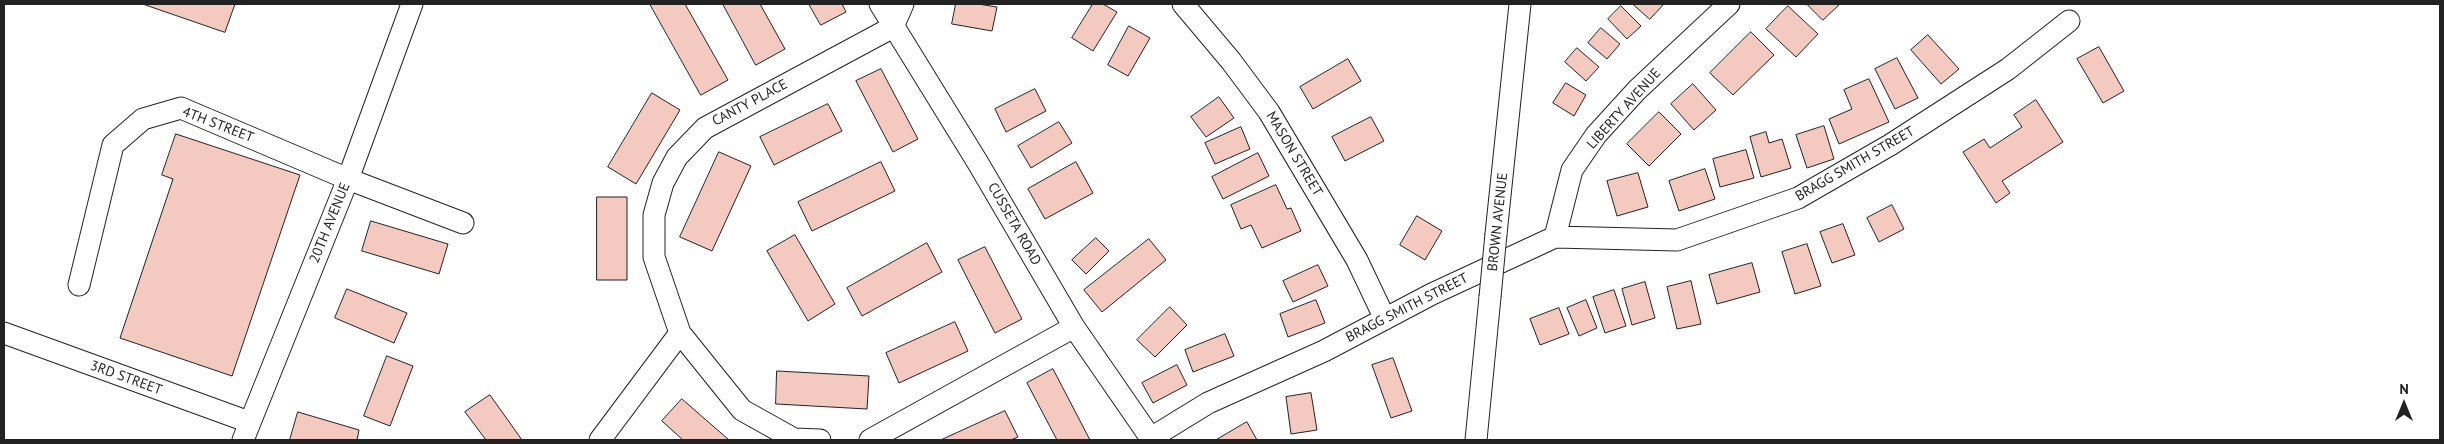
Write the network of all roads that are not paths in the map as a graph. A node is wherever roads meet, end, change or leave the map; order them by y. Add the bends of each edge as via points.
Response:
1 (412, 4) edge
2 (880, 4) edge
3 (903, 4) edge
4 (1183, 4) edge
5 (1520, 4) edge
6 (1729, 4) edge
7 (2069, 21) dead end
8 (893, 27) junction
9 (348, 179) junction
10 (462, 223) dead end
11 (1555, 237) junction
12 (79, 285) dead end
13 (1385, 319) junction
14 (1074, 327) junction
15 (4, 333) edge
16 (680, 333) junction
17 (246, 431) edge
18 (1152, 439) edge
19 (600, 440) edge
20 (820, 440) edge
21 (870, 440) edge
22 (1476, 440) edge

1 - 9 street, 20TH AVENUE
2 - 8 street, CUSSETA ROAD
3 - 8 street
4 - 13 street, MASON STREET via 1270,112 1357,260
5 - 22 street, BROWN AVENUE, bridge
6 - 11 street, LIBERTY AVENUE via 1637,90 1596,135 1572,170
7 - 11 street, BRAGG SMITH STREET via 2008,69 1890,146 1798,198 1678,240
8 - 14 street, CUSSETA ROAD via 978,163
8 - 16 street, CANTY PLACE via 705,128 677,158 663,183 654,215 654,257
9 - 10 street, 4TH STREET
9 - 12 street, 4TH STREET via 181,108 143,119 113,145
9 - 17 street, 20TH AVENUE
11 - 13 street, BRAGG SMITH STREET
13 - 18 street, BRAGG SMITH STREET via 1324,351 1208,403
14 - 18 street, CUSSETA ROAD
14 - 21 street
15 - 17 street, 3RD STREET
16 - 19 street
16 - 20 street, CANTY PLACE via 742,410 794,439

